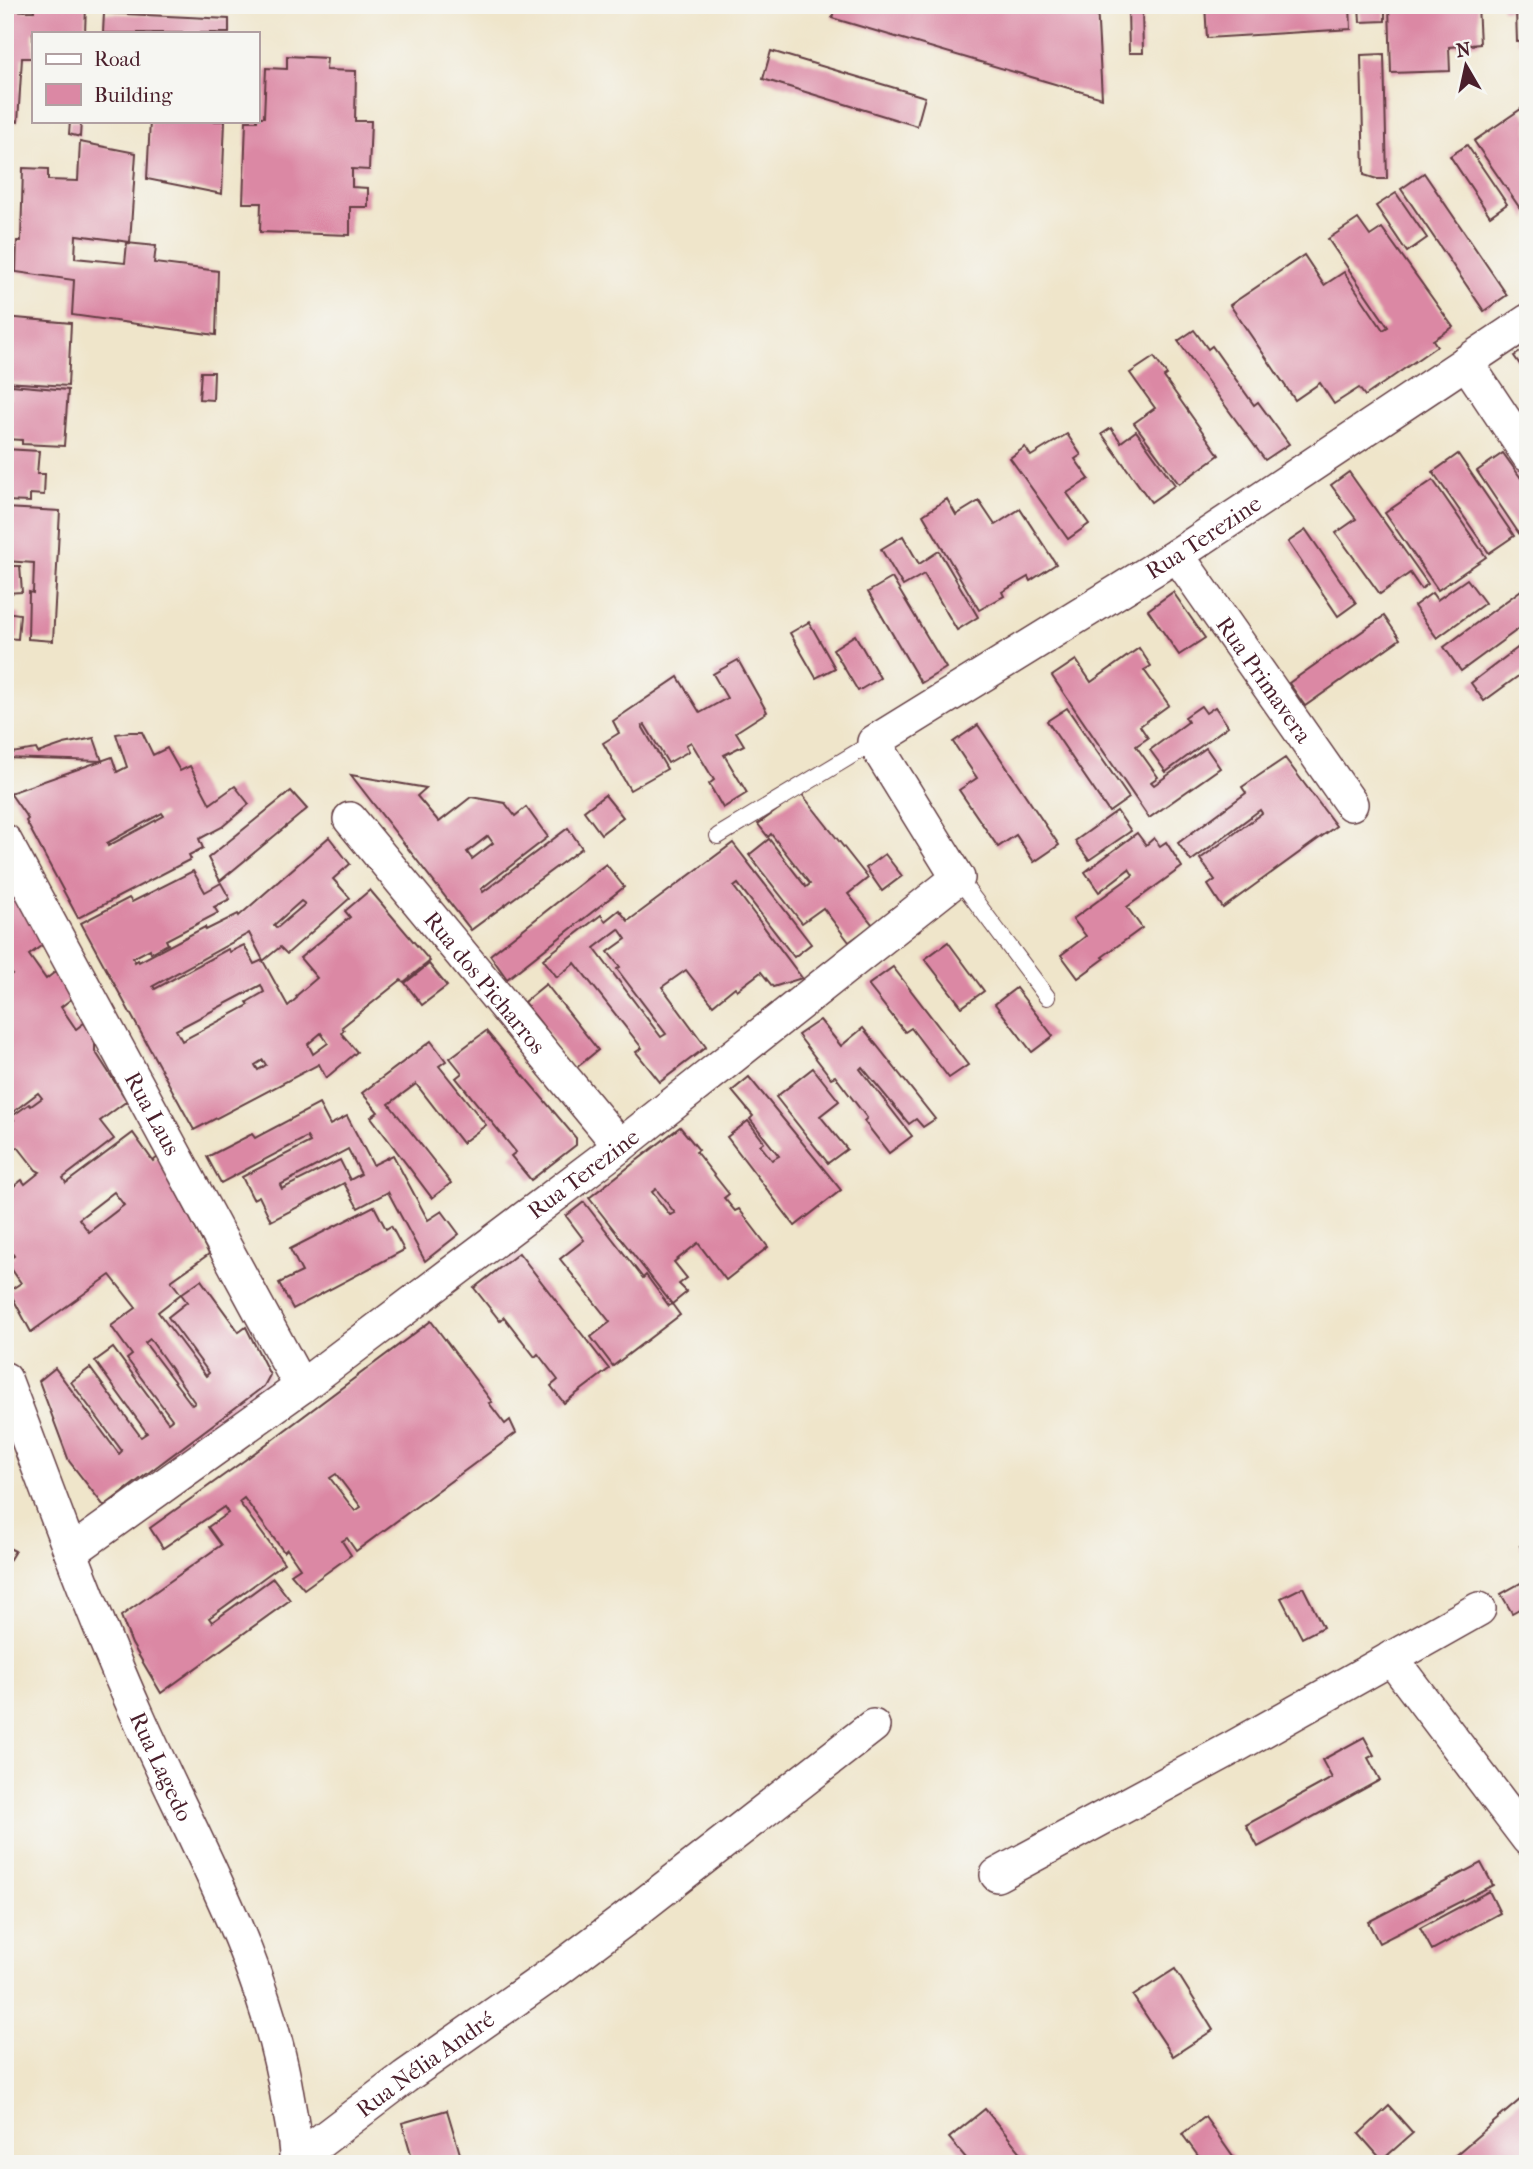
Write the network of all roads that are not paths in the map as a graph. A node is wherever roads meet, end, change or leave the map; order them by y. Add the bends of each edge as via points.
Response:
1 (1528, 321) edge
2 (1466, 362) junction
3 (1528, 455) edge
4 (1177, 555) junction
5 (874, 742) junction
6 (1351, 804) dead end
7 (350, 819) dead end
8 (719, 836) dead end
9 (5, 841) edge
10 (958, 878) junction
11 (1047, 996) dead end
12 (620, 1146) junction
13 (5, 1379) edge
14 (301, 1387) junction
15 (71, 1552) junction
16 (1479, 1609) dead end
17 (1391, 1658) junction
18 (873, 1726) dead end
19 (1528, 1839) edge
20 (997, 1875) dead end
21 (296, 2162) edge

1 - 2 street, Rua Terezine
2 - 3 street
2 - 4 street, Rua Terezine
4 - 5 street, Rua Terezine
4 - 6 street, Rua Primavera
5 - 8 lane, Rua Terezine
5 - 10 street
7 - 12 street, Rua dos Picharros
9 - 14 street, Rua Laus
10 - 11 lane
10 - 12 street, Rua Terezine
12 - 14 street, Rua Terezine
13 - 15 street, Rua Lagedo
14 - 15 street, Rua Terezine
15 - 21 street, Rua Lagedo via 137,1714 250,1958 281,2059
16 - 17 street
17 - 19 street
17 - 20 street
18 - 21 street, Rua Nélia André via 710,1855

